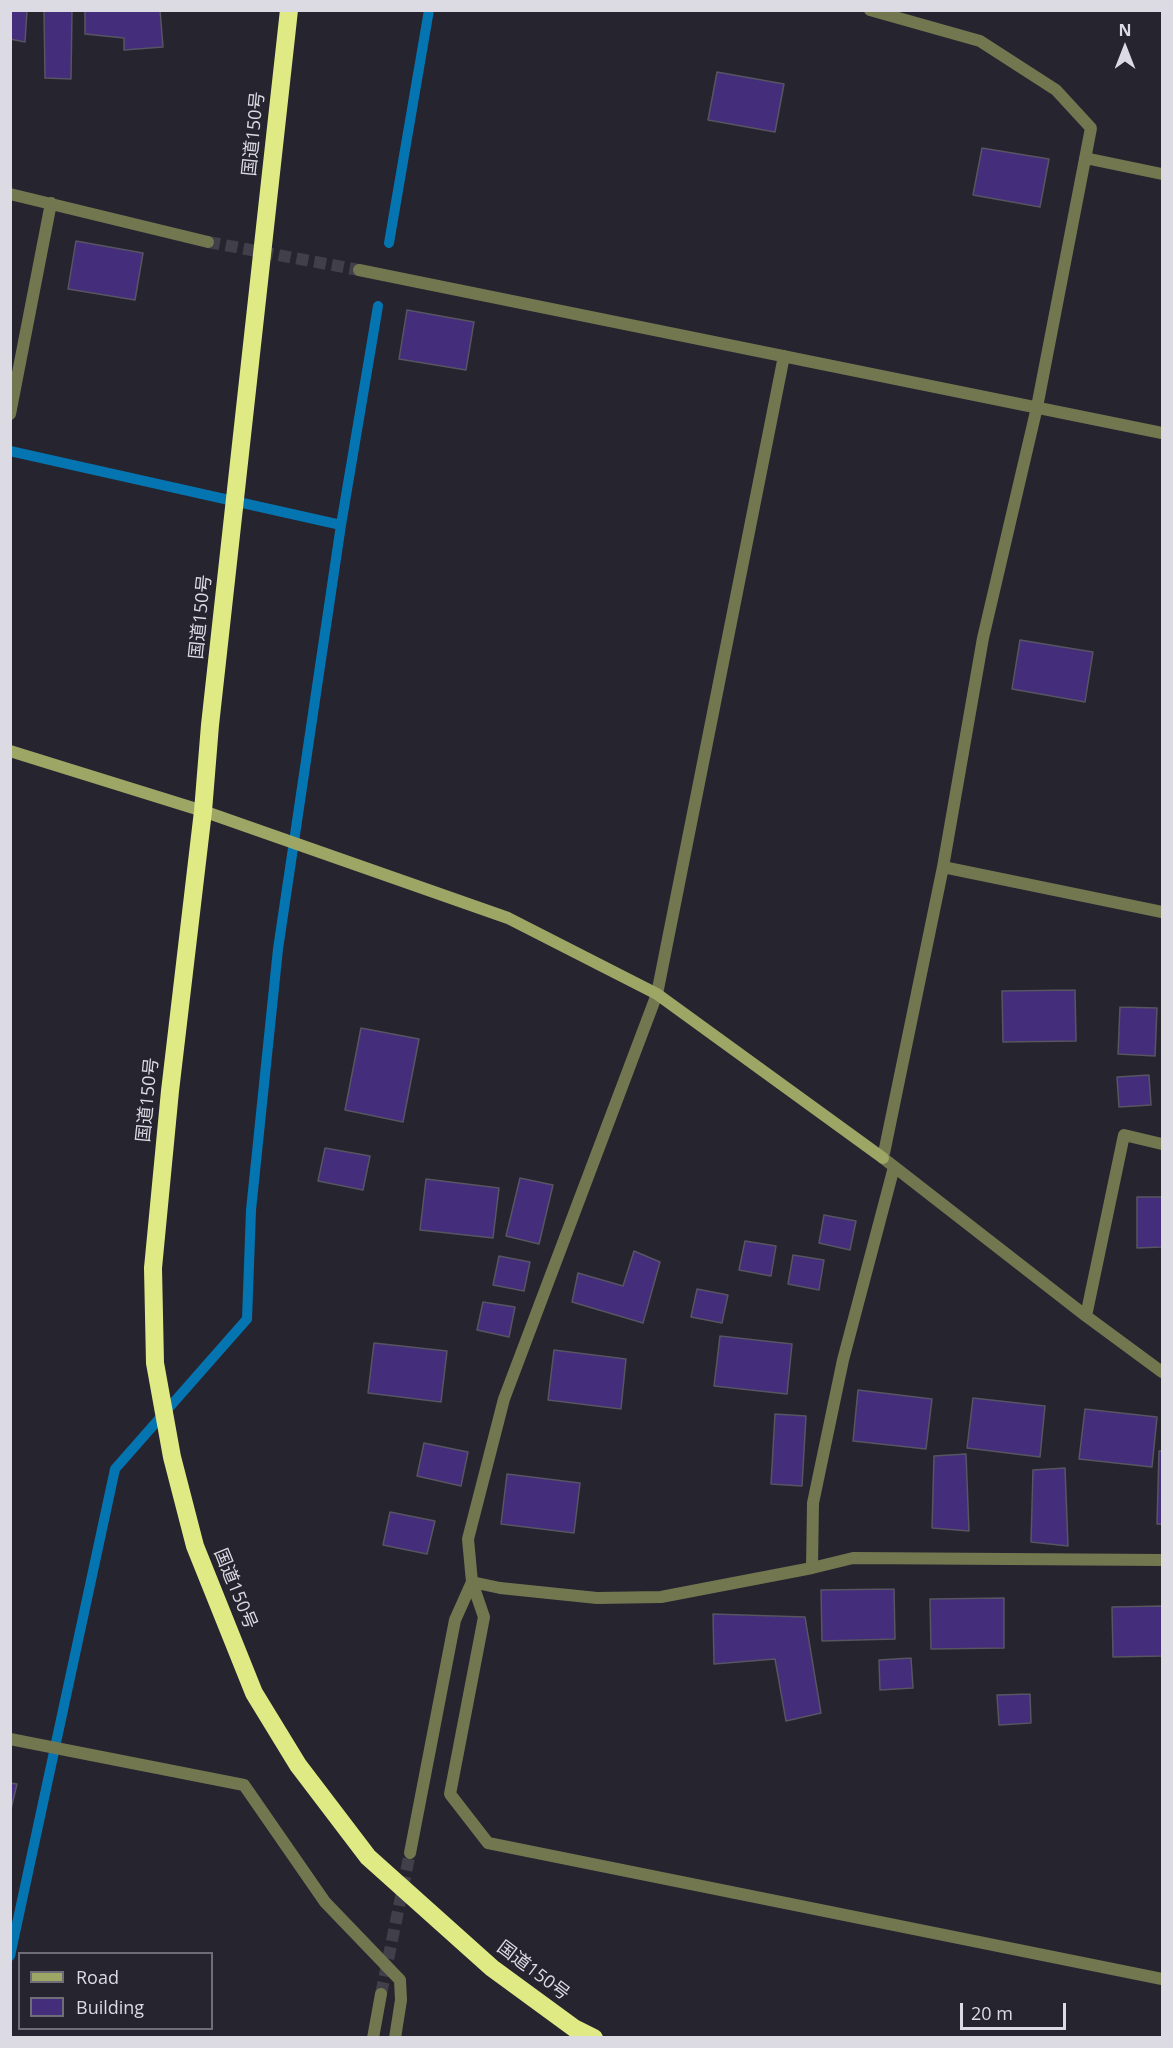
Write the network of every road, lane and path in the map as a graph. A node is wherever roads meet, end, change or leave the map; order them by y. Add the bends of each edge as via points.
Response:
1 (289, 10) edge
2 (870, 10) edge
3 (1085, 158) junction
4 (1162, 174) edge
5 (10, 194) edge
6 (51, 203) junction
7 (208, 242) tunnel mouth
8 (359, 270) tunnel mouth
9 (784, 356) junction
10 (1037, 407) junction
11 (10, 414) edge
12 (1162, 433) edge
13 (10, 751) edge
14 (202, 811) junction
15 (943, 867) junction
16 (1162, 912) edge
17 (657, 994) junction
18 (1162, 1144) edge
19 (883, 1158) junction
20 (894, 1167) junction
21 (1086, 1316) junction
22 (1162, 1372) edge
23 (1162, 1560) edge
24 (812, 1568) junction
25 (471, 1582) junction
26 (10, 1739) edge
27 (410, 1853) tunnel mouth
28 (1162, 1979) edge
29 (381, 1994) tunnel mouth
30 (373, 2037) edge
31 (395, 2037) edge
32 (594, 2037) edge

1 - 14 highway, 国道150号
2 - 3 street via 980,41 1056,90 1091,128
3 - 4 street
3 - 10 street
5 - 6 street
6 - 7 street
6 - 11 street
8 - 9 street
9 - 10 street
9 - 17 street
10 - 12 street
10 - 15 street via 983,638
13 - 14 street
14 - 17 street via 508,918
14 - 32 highway, 国道150号 via 153,1268 155,1363 172,1457 195,1546 255,1693 298,1765 368,1857 492,1968 574,2028
15 - 16 street
15 - 19 street
17 - 19 street
17 - 25 street via 504,1399 468,1539
18 - 21 street via 1124,1135
19 - 20 street
20 - 21 street
20 - 24 street via 843,1360 813,1503
21 - 22 street
23 - 24 street via 853,1558
24 - 25 street via 661,1597 597,1598
25 - 27 street via 456,1620
25 - 28 street via 484,1617 450,1794 488,1843
26 - 31 street via 244,1785 325,1902 400,1980
29 - 30 street

